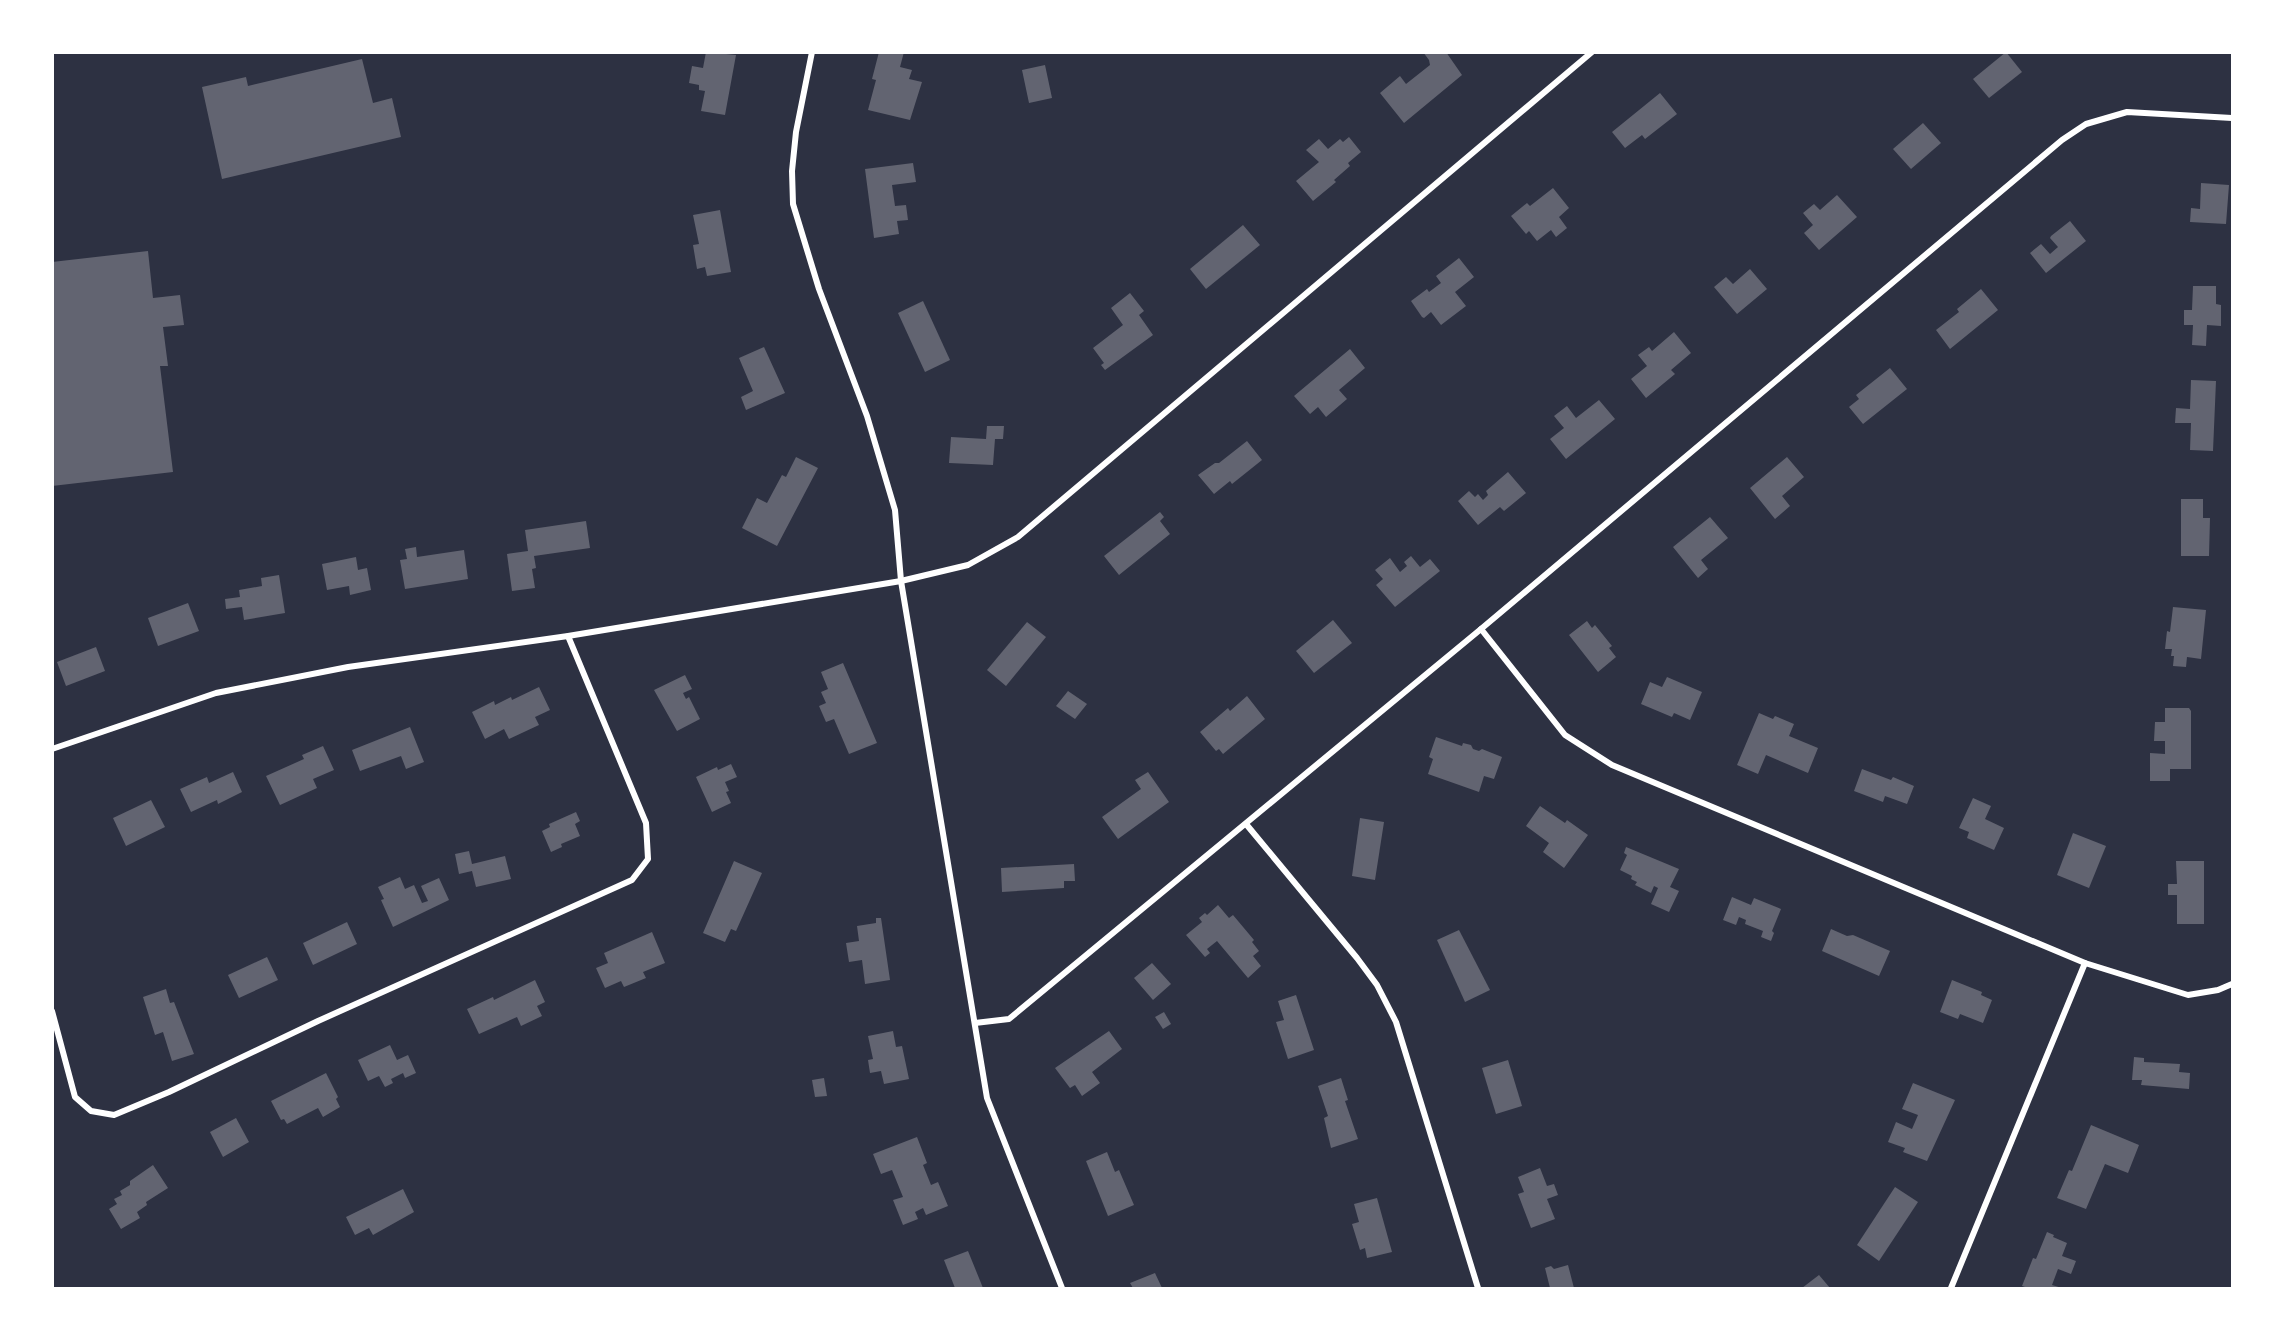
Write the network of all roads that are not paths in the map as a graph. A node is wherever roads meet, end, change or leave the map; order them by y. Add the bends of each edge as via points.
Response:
1 (812, 52) edge
2 (1592, 52) edge
3 (2232, 118) edge
4 (901, 581) junction
5 (1480, 629) junction
6 (568, 636) junction
7 (52, 750) edge
8 (1246, 824) junction
9 (2085, 963) junction
10 (2232, 984) edge
11 (52, 1011) edge
12 (975, 1023) junction
13 (1062, 1288) edge
14 (1478, 1288) edge
15 (1951, 1288) edge

1 - 4 street via 796,132 793,204 819,289 867,416 894,510
2 - 4 street via 1018,537 968,565
3 - 5 street via 2127,112 2086,124 2062,140
4 - 6 street
4 - 12 street
5 - 8 street
5 - 9 street via 1565,735 1612,765
6 - 7 street via 348,667 216,693
6 - 11 street via 646,823 648,859 632,880 114,1115 91,1111 75,1097
8 - 12 street via 1010,1019
8 - 14 street via 1357,958 1377,985 1396,1022
9 - 10 street via 2188,995
9 - 15 street
12 - 13 street via 987,1098

